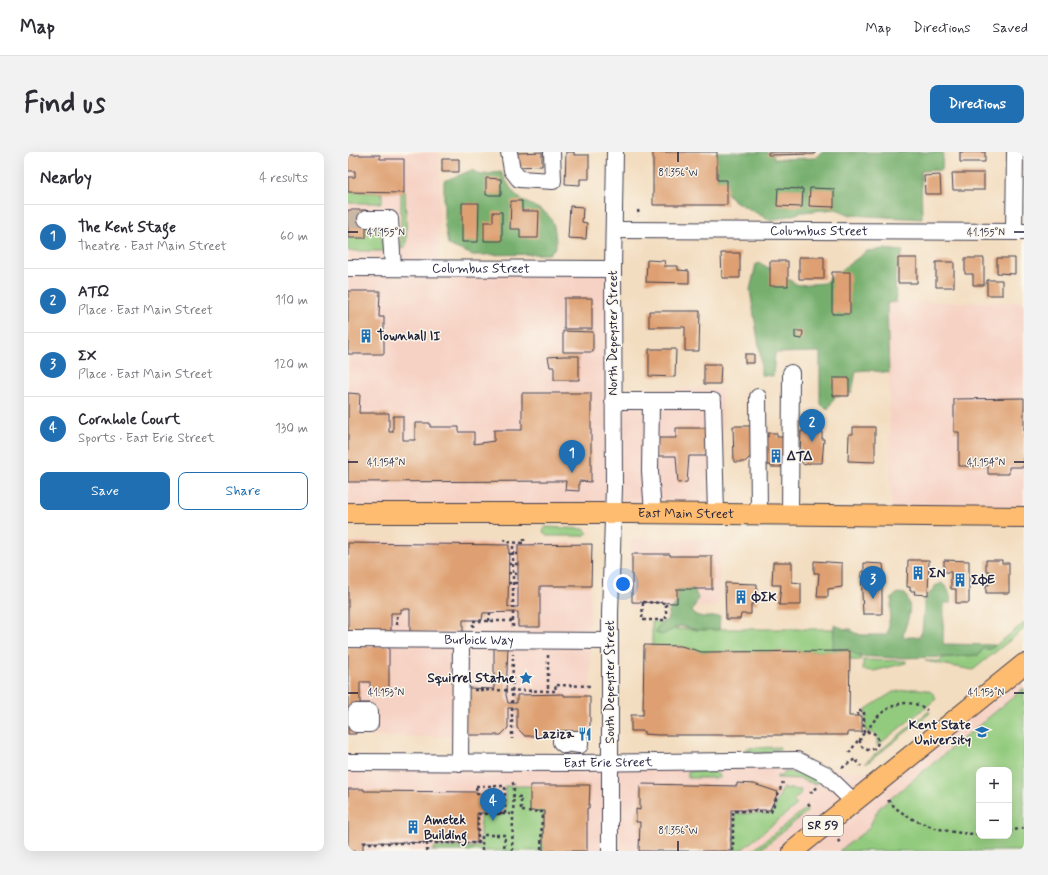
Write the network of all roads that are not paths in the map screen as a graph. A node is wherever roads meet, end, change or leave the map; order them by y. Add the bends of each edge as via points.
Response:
1 (509, 152) edge
2 (552, 152) edge
3 (615, 152) edge
4 (1015, 152) edge
5 (366, 220) tunnel mouth
6 (614, 230) junction
7 (1019, 232) edge
8 (348, 268) edge
9 (393, 268) junction
10 (613, 269) junction
11 (791, 373) dead end
12 (758, 397) dead end
13 (613, 400) junction
14 (651, 402) junction
15 (348, 513) edge
16 (614, 513) junction
17 (653, 513) junction
18 (716, 514) junction
19 (759, 514) junction
20 (790, 515) junction
21 (1024, 517) edge
22 (348, 639) edge
23 (461, 640) junction
24 (610, 640) junction
25 (1024, 664) edge
26 (348, 762) edge
27 (460, 763) junction
28 (610, 763) junction
29 (854, 802) junction
30 (610, 851) edge
31 (793, 851) edge

1 - 2 street via 512,170 519,179 553,181
3 - 6 street, North Depeyster Street
4 - 7 street
5 - 9 street via 390,220
6 - 7 street, Columbus Street
6 - 10 street, North Depeyster Street
8 - 9 street, Columbus Street
9 - 10 street, Columbus Street
10 - 13 street, North Depeyster Street
11 - 20 street
12 - 19 street
13 - 14 street
13 - 16 street, North Depeyster Street
14 - 17 street via 650,471
14 - 18 street via 713,401
15 - 16 main road, East Main Street
16 - 17 main road, East Main Street
16 - 24 street, South Depeyster Street
17 - 18 main road, East Main Street
18 - 19 main road, East Main Street
19 - 20 main road, East Main Street
20 - 21 main road, East Main Street
22 - 23 street, Burbick Way
23 - 24 street, Burbick Way
23 - 27 street
24 - 28 street, South Depeyster Street
25 - 29 main road, SR 59
26 - 27 street, East Erie Street
27 - 28 street, East Erie Street
28 - 29 street, East Erie Street via 797,760 825,774
28 - 30 street, South Depeyster Street
29 - 31 main road, SR 59

